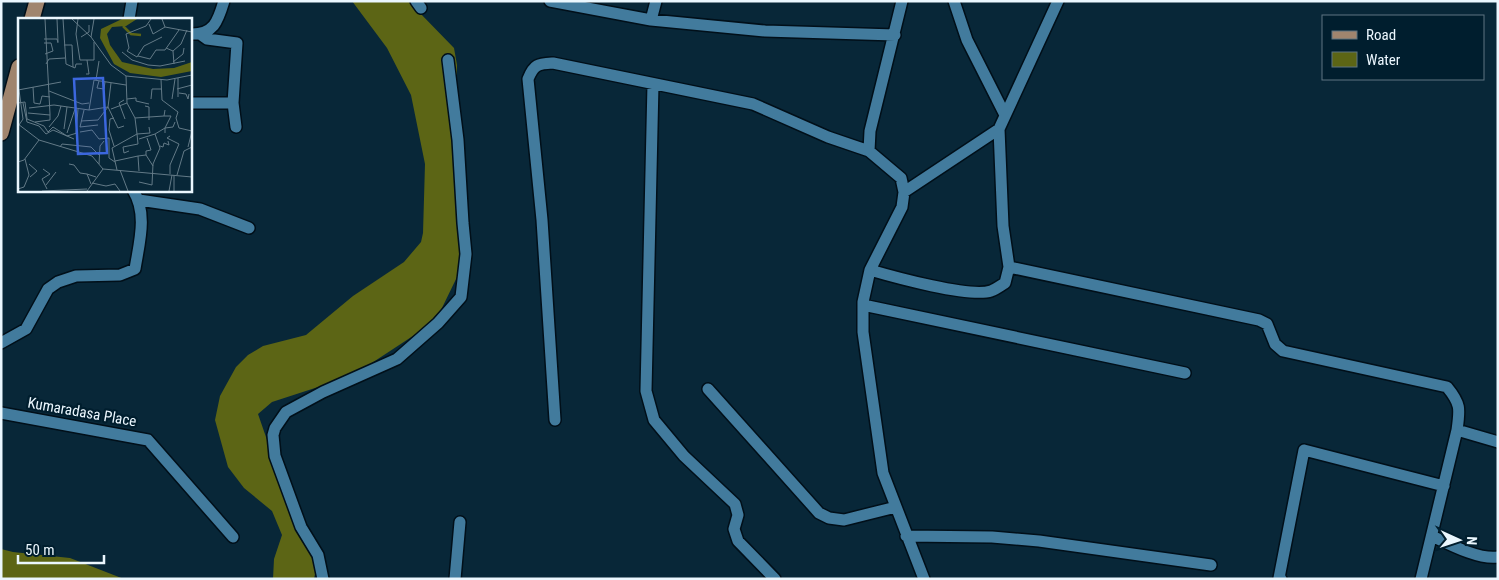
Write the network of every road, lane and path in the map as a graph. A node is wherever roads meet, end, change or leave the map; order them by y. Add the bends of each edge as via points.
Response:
1 (37, 1) edge
2 (132, 1) edge
3 (224, 1) edge
4 (550, 1) edge
5 (656, 1) edge
6 (902, 1) edge
7 (954, 1) edge
8 (1058, 1) edge
9 (32, 18) edge
10 (129, 18) edge
11 (651, 20) junction
12 (195, 34) edge
13 (894, 35) junction
14 (448, 60) dead end
15 (18, 72) edge
16 (653, 84) junction
17 (191, 103) edge
18 (233, 103) junction
19 (1005, 115) junction
20 (236, 127) dead end
21 (999, 129) junction
22 (1, 132) edge
23 (869, 152) junction
24 (904, 192) junction
25 (136, 195) edge
26 (249, 228) dead end
27 (1008, 267) junction
28 (870, 270) junction
29 (863, 305) junction
30 (1, 343) edge
31 (1185, 373) dead end
32 (708, 389) dead end
33 (1, 413) edge
34 (555, 420) dead end
35 (1457, 430) junction
36 (1498, 442) edge
37 (1444, 486) junction
38 (896, 507) junction
39 (460, 522) dead end
40 (906, 536) junction
41 (1432, 536) junction
42 (233, 537) dead end
43 (1498, 558) edge
44 (1211, 565) dead end
45 (323, 579) edge
46 (455, 579) edge
47 (775, 579) edge
48 (924, 579) edge
49 (1281, 579) edge
50 (1421, 579) edge

1 - 9 main road
2 - 10 street
3 - 12 street via 219,20 210,29
4 - 11 street
5 - 11 street
6 - 13 street
7 - 19 street via 967,40
8 - 19 street
11 - 13 street via 765,31
12 - 18 street via 237,43
13 - 23 street via 870,131
14 - 45 street via 458,140 466,254 461,297 438,323 396,359 286,412 273,435 275,456 301,527 318,555
15 - 22 main road
16 - 23 street via 753,104
16 - 34 street via 553,64 539,64 532,69 528,79 542,220
16 - 47 street via 646,391 654,420 684,456 735,504 738,515 734,529 738,541
17 - 18 street
18 - 20 street
19 - 21 street
21 - 24 street
21 - 27 street
23 - 24 street via 901,178
24 - 28 street via 902,207
25 - 26 street via 200,209
25 - 30 street via 142,217 136,269 120,275 76,276 58,282 48,289 26,329
27 - 28 street via 1005,283 990,291 963,291
27 - 35 street via 1260,320 1268,324 1274,344 1283,351 1447,387 1460,409
28 - 29 street
29 - 31 street
29 - 38 street via 883,472
32 - 38 street via 819,513 844,520
33 - 42 street, Kumaradasa Place via 148,440
35 - 36 street
35 - 37 street
37 - 41 street
37 - 49 street via 1304,450
38 - 40 street
39 - 46 street
40 - 44 street via 1002,538
40 - 48 street
41 - 43 street via 1474,554
41 - 50 street

